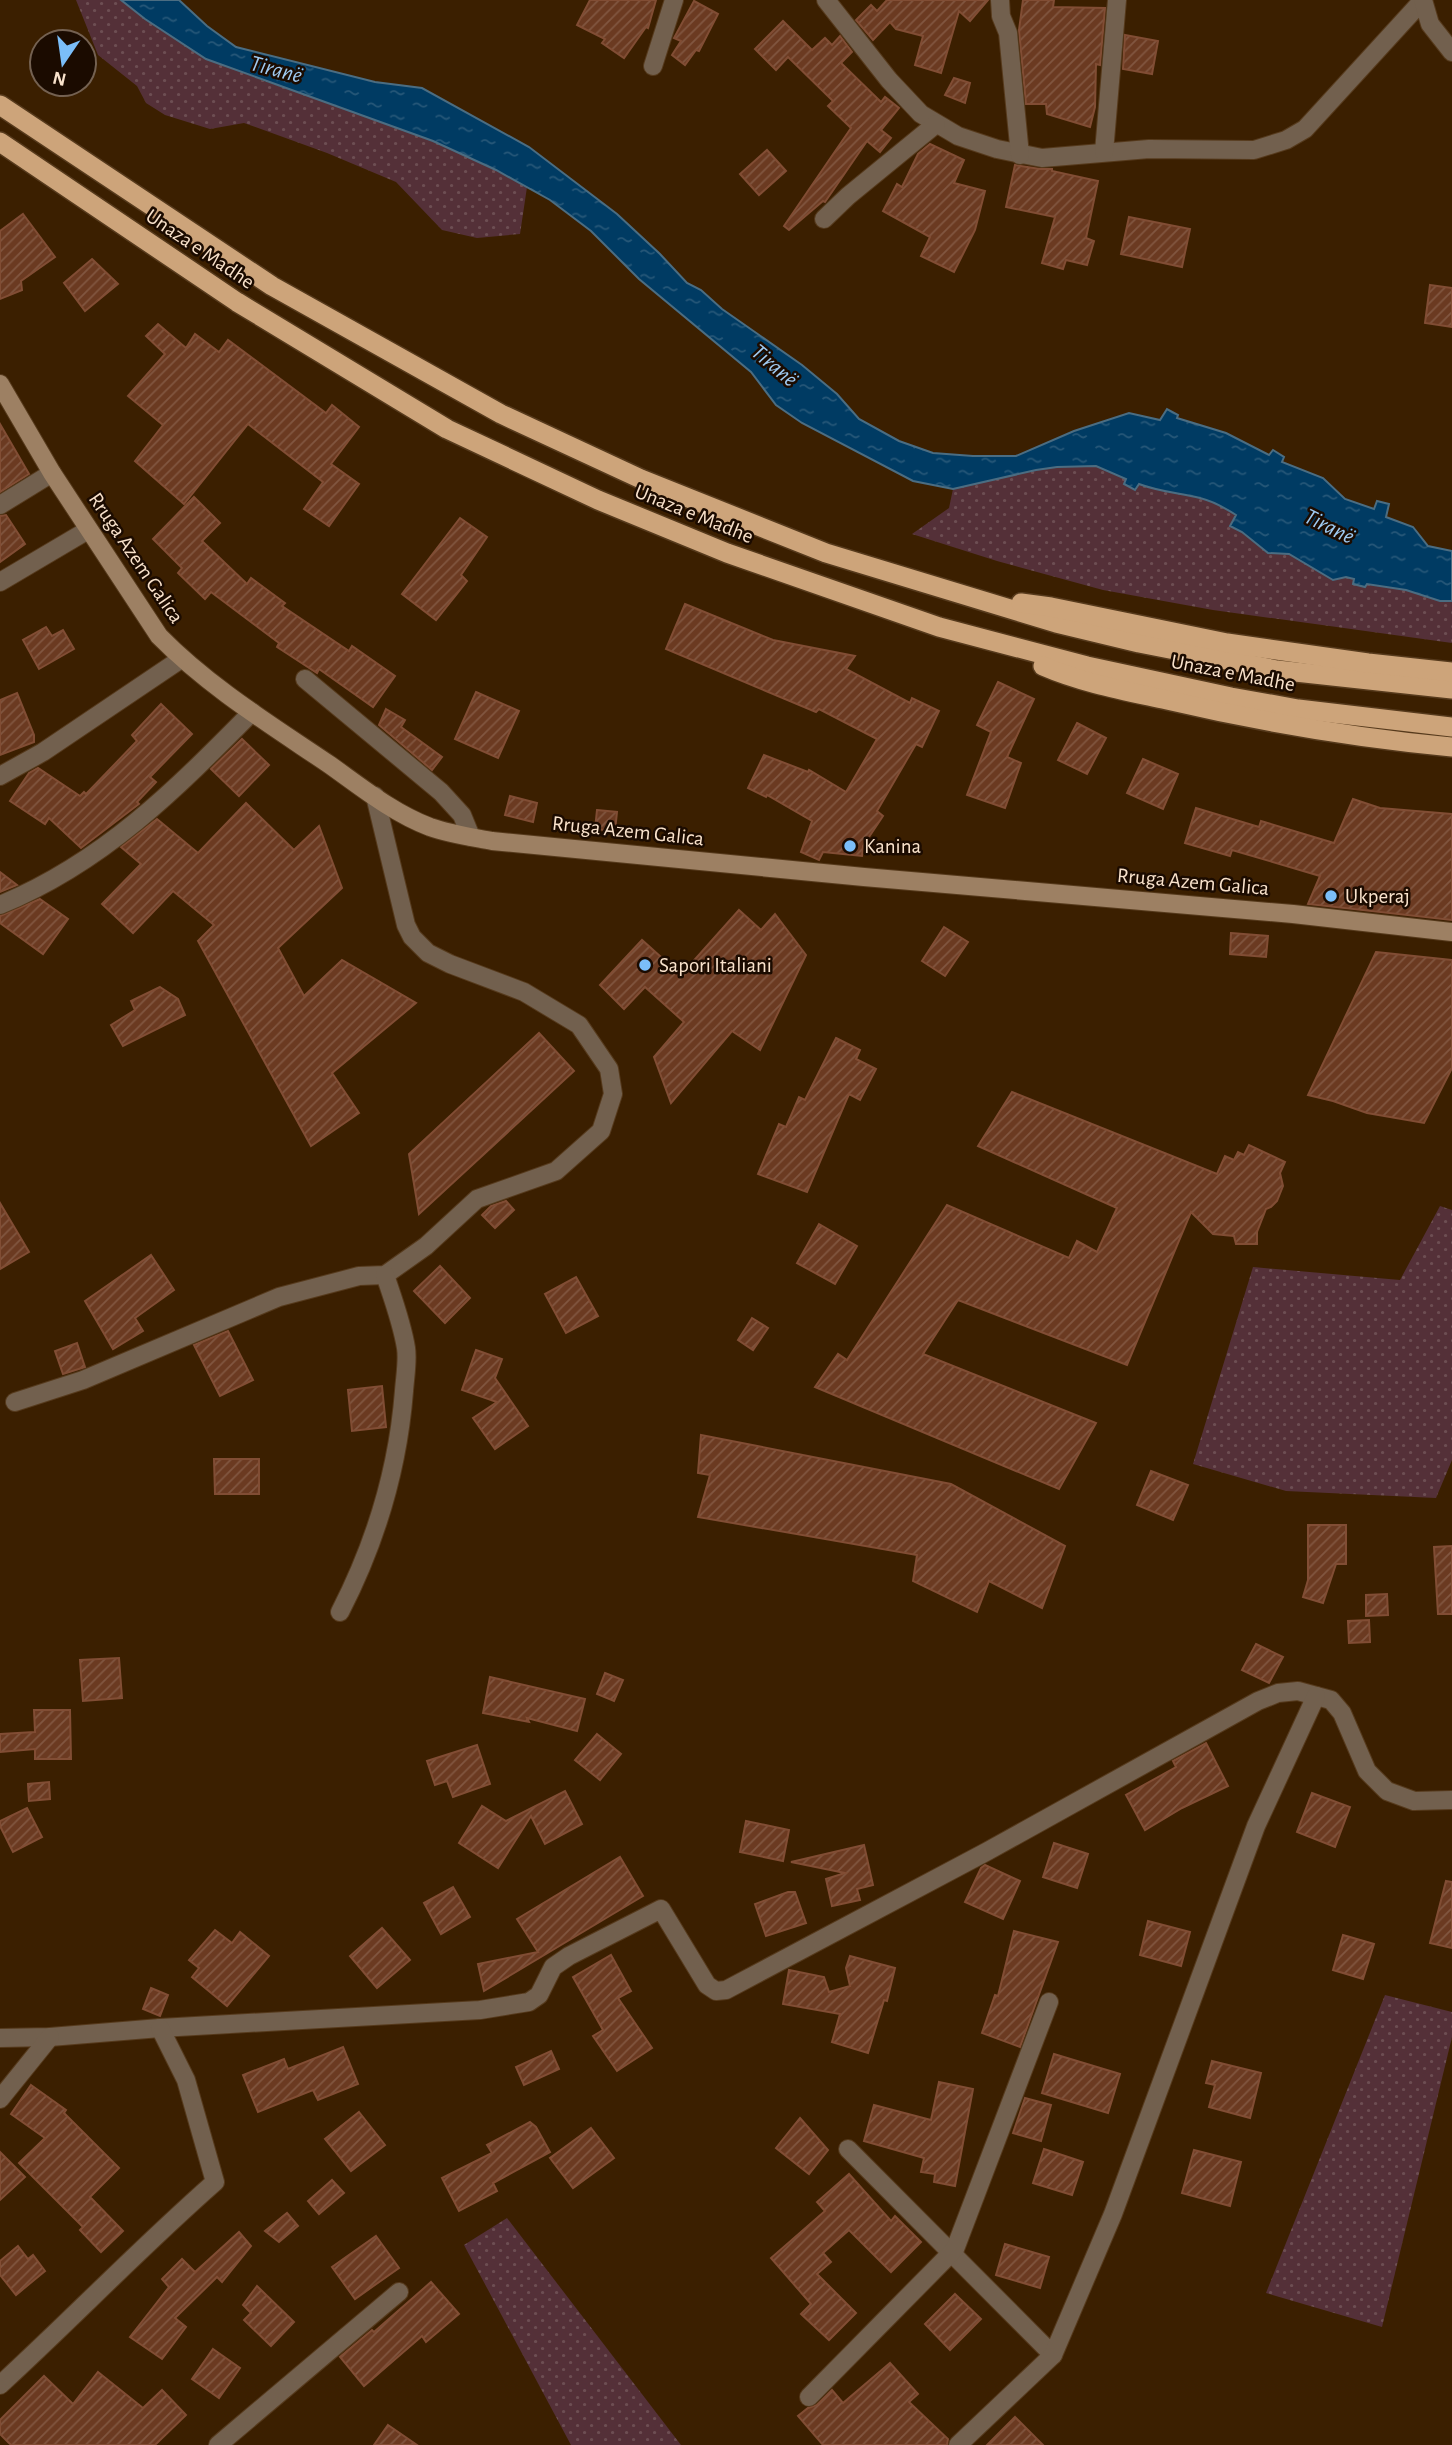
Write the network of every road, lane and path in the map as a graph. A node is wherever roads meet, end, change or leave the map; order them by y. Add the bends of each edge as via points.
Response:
1 (674, 0) edge
2 (826, 0) edge
3 (999, 0) edge
4 (1117, 0) edge
5 (1423, 0) edge
6 (1452, 52) edge
7 (653, 66) dead end
8 (0, 105) edge
9 (936, 124) junction
10 (0, 142) edge
11 (1104, 152) junction
12 (1020, 155) junction
13 (824, 219) dead end
14 (0, 384) edge
15 (52, 472) junction
16 (0, 505) edge
17 (89, 530) junction
18 (0, 582) edge
19 (991, 603) junction
20 (1016, 648) junction
21 (181, 659) junction
22 (1452, 672) edge
23 (305, 679) dead end
24 (1452, 689) edge
25 (252, 712) junction
26 (1452, 727) edge
27 (1452, 747) edge
28 (0, 776) edge
29 (375, 796) junction
30 (471, 837) junction
31 (0, 905) edge
32 (1452, 932) edge
33 (385, 1275) junction
34 (15, 1402) dead end
35 (340, 1612) dead end
36 (1316, 1696) junction
37 (1452, 1800) edge
38 (1049, 2002) dead end
39 (160, 2028) junction
40 (50, 2037) junction
41 (0, 2038) edge
42 (0, 2099) edge
43 (848, 2149) dead end
44 (951, 2253) junction
45 (399, 2292) dead end
46 (1053, 2355) junction
47 (0, 2385) edge
48 (809, 2397) dead end
49 (218, 2445) edge
50 (958, 2445) edge

1 - 7 street
2 - 9 street via 889,80
3 - 12 street via 1008,33
4 - 11 street
5 - 6 street via 1430,24
5 - 11 street via 1305,129 1286,141 1254,150
8 - 19 highway, Unaza e Madhe via 272,286 501,414 640,479 826,554
9 - 12 street via 958,136
9 - 13 street
10 - 20 highway, Unaza e Madhe via 237,302 446,429 598,500 727,553 939,627
11 - 12 street via 1042,158
14 - 15 main road, Rruga Azem Galica
15 - 16 street
15 - 17 main road, Rruga Azem Galica
17 - 18 street
17 - 21 main road, Rruga Azem Galica via 159,636
19 - 22 highway via 1051,607 1275,651
19 - 24 highway, Unaza e Madhe via 1139,643 1277,670
20 - 26 highway, Unaza e Madhe via 1231,697
20 - 27 highway via 1054,671 1120,690 1350,737
21 - 25 main road, Rruga Azem Galica
21 - 28 street
23 - 30 street via 441,792 462,815
25 - 29 main road, Rruga Azem Galica
25 - 31 street via 192,773 97,854
29 - 30 main road, Rruga Azem Galica via 429,826
29 - 33 street via 412,937 428,953 524,992 579,1025 610,1069 613,1094 601,1131 556,1171 477,1199 426,1246
30 - 32 main road, Rruga Azem Galica
33 - 34 street via 359,1276 279,1297 83,1380
33 - 35 street via 407,1350 402,1416 391,1476 370,1544
36 - 37 street via 1331,1700 1342,1713 1367,1771 1387,1791 1414,1801
36 - 39 street via 1298,1691 1258,1701 726,1990 716,1991 707,1985 661,1909 553,1967 539,1995 529,2002 480,2010
36 - 46 street via 1256,1826 1113,2214
38 - 44 street
39 - 40 street
39 - 47 street via 186,2080 215,2182
40 - 41 street
40 - 42 street
43 - 44 street
44 - 46 street
44 - 48 street
45 - 49 street
46 - 50 street

